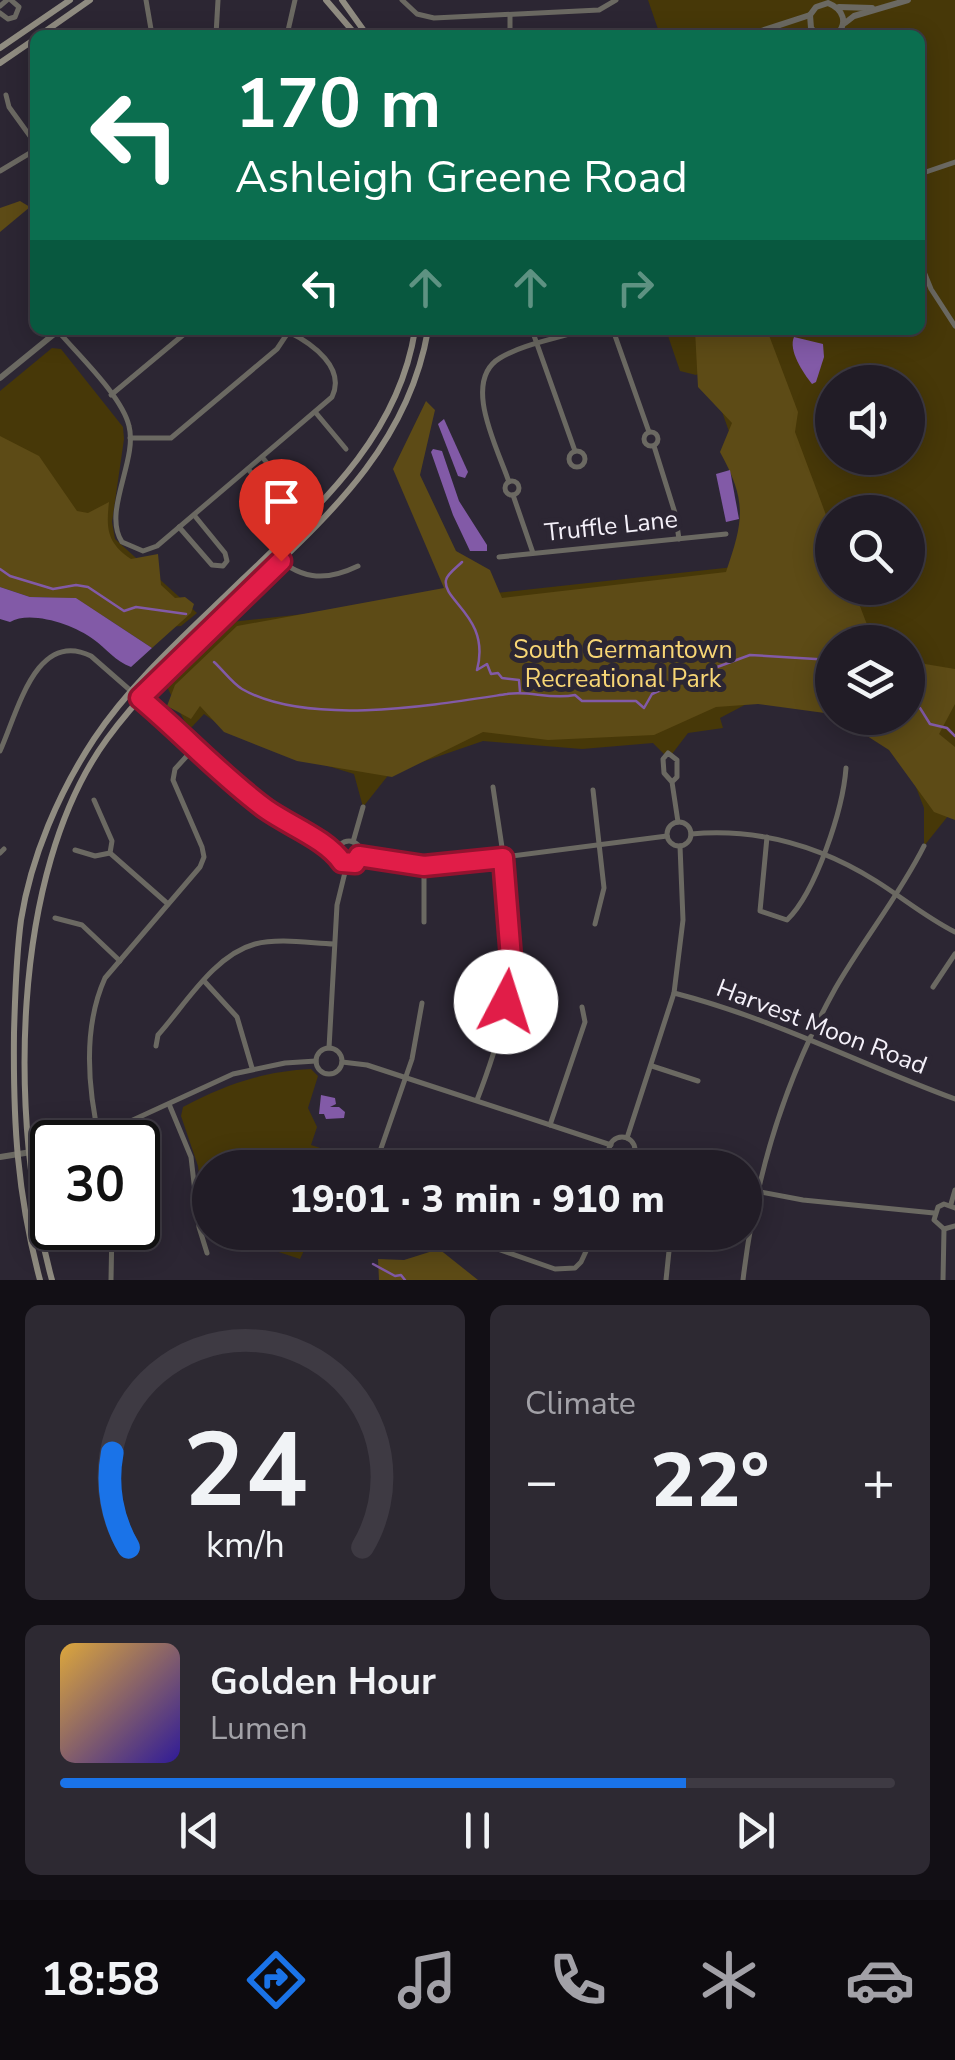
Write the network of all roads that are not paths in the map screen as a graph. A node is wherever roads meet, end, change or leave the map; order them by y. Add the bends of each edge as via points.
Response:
1 (9, 0) edge
2 (70, 0) edge
3 (90, 0) edge
4 (146, 0) edge
5 (218, 0) edge
6 (295, 0) edge
7 (326, 0) edge
8 (342, 0) edge
9 (402, 0) edge
10 (616, 0) edge
11 (813, 0) edge
12 (908, 0) edge
13 (827, 1) edge
14 (836, 7) junction
15 (878, 8) junction
16 (0, 10) edge
17 (811, 13) junction
18 (510, 15) junction
19 (48, 30) edge
20 (151, 30) edge
21 (216, 30) edge
22 (287, 30) edge
23 (352, 30) edge
24 (364, 30) edge
25 (510, 30) edge
26 (763, 30) edge
27 (814, 30) edge
28 (841, 30) edge
29 (842, 30) edge
30 (30, 43) edge
31 (1, 45) edge
32 (11, 56) junction
33 (0, 64) edge
34 (6, 94) dead end
35 (30, 139) edge
36 (30, 151) edge
37 (955, 162) edge
38 (0, 172) edge
39 (925, 172) edge
40 (925, 273) edge
41 (955, 326) edge
42 (52, 335) edge
43 (62, 335) edge
44 (182, 335) edge
45 (286, 335) edge
46 (295, 335) edge
47 (414, 335) edge
48 (427, 335) edge
49 (534, 335) edge
50 (567, 335) edge
51 (616, 335) edge
52 (537, 345) junction
53 (0, 378) edge
54 (111, 395) junction
55 (316, 413) junction
56 (130, 438) junction
57 (346, 448) dead end
58 (575, 451) dead end
59 (262, 457) junction
60 (248, 469) junction
61 (194, 515) junction
62 (179, 526) junction
63 (726, 534) dead end
64 (679, 539) junction
65 (272, 552) junction
66 (532, 553) junction
67 (499, 557) dead end
68 (281, 561) junction
69 (358, 566) dead end
70 (132, 691) junction
71 (140, 698) junction
72 (196, 746) junction
73 (0, 751) edge
74 (846, 768) dead end
75 (672, 782) junction
76 (493, 787) dead end
77 (593, 790) dead end
78 (94, 800) dead end
79 (364, 807) dead end
80 (678, 822) junction
81 (690, 834) junction
82 (667, 836) junction
83 (767, 837) junction
84 (354, 842) junction
85 (599, 845) junction
86 (680, 846) junction
87 (924, 846) dead end
88 (75, 850) dead end
89 (337, 851) junction
90 (110, 853) junction
91 (824, 854) junction
92 (359, 856) junction
93 (503, 858) junction
94 (347, 864) junction
95 (424, 866) junction
96 (896, 896) junction
97 (168, 904) junction
98 (55, 918) dead end
99 (424, 922) dead end
100 (595, 924) dead end
101 (955, 932) edge
102 (334, 944) junction
103 (955, 954) edge
104 (120, 960) junction
105 (205, 982) junction
106 (933, 986) dead end
107 (674, 993) junction
108 (422, 1003) dead end
109 (582, 1007) dead end
110 (810, 1039) junction
111 (156, 1046) dead end
112 (330, 1048) junction
113 (316, 1061) junction
114 (342, 1062) junction
115 (652, 1066) junction
116 (252, 1068) junction
117 (405, 1077) junction
118 (698, 1081) dead end
119 (955, 1099) edge
120 (478, 1100) junction
121 (169, 1104) junction
122 (95, 1120) edge
123 (138, 1120) edge
124 (550, 1124) junction
125 (627, 1138) junction
126 (610, 1144) junction
127 (379, 1150) edge
128 (610, 1150) edge
129 (636, 1150) edge
130 (30, 1152) joint
131 (16, 1156) junction
132 (0, 1157) edge
133 (762, 1172) edge
134 (955, 1190) edge
135 (762, 1193) edge
136 (953, 1206) edge
137 (934, 1212) junction
138 (955, 1226) edge
139 (944, 1230) junction
140 (46, 1250) edge
141 (112, 1250) edge
142 (501, 1250) edge
143 (587, 1250) edge
144 (669, 1250) dead end
145 (748, 1250) edge
146 (207, 1253) dead end
147 (40, 1280) edge
148 (52, 1280) edge
149 (111, 1280) edge
150 (666, 1280) edge
151 (743, 1280) edge
152 (943, 1280) edge

1 - 16 street
1 - 16 street via 18,6 16,17 8,19
2 - 31 main road
3 - 19 main road
4 - 20 street
5 - 21 street
6 - 22 street
7 - 23 main road
8 - 24 main road
9 - 18 street via 434,18
10 - 18 street via 599,10
11 - 17 street
12 - 15 street
13 - 14 street
13 - 17 street
14 - 15 street
14 - 28 street via 843,15
15 - 29 street via 854,16
17 - 26 street
17 - 27 street
18 - 25 street
30 - 32 main road
31 - 32 street
32 - 33 main road
34 - 35 street
36 - 38 street
37 - 39 street
40 - 41 street
42 - 53 street
43 - 54 street
44 - 54 street
45 - 56 street via 171,438
46 - 55 street via 334,372 336,390
47 - 65 main road via 401,386 374,440
48 - 68 main road via 394,431 364,474
49 - 52 street
50 - 52 street
51 - 64 street via 649,432 659,438 654,446
52 - 58 street
52 - 66 street via 489,366 480,396 509,482 519,486 513,495
54 - 56 street
55 - 57 street
55 - 59 street
56 - 62 street via 119,538 142,551
59 - 60 street
59 - 60 street via 290,490 288,502 276,501
60 - 61 street
61 - 62 street
61 - 62 street via 225,553 223,566 212,565
63 - 64 street, Truffle Lane
64 - 66 street, Truffle Lane
65 - 68 street
65 - 70 main road
66 - 67 street, Truffle Lane
68 - 69 street via 290,570 324,578
68 - 71 main road
70 - 71 street
70 - 73 street via 91,656 76,648 57,650 41,664
70 - 131 main road via 72,777 34,866 21,920 15,1006
71 - 72 street
71 - 130 main road via 84,777 35,916 27,984
72 - 89 street via 266,809
72 - 97 street via 173,780 204,857
74 - 91 street
75 - 75 street via 677,760 668,753 664,773
75 - 80 street
76 - 93 street
77 - 85 street
78 - 90 street via 112,840
79 - 84 street
80 - 81 street
80 - 82 street
81 - 83 street
81 - 86 street
82 - 85 street
82 - 86 street
83 - 91 street
83 - 91 street via 764,914 789,919
84 - 89 street
84 - 92 street
85 - 93 street
85 - 100 street via 604,888
86 - 107 street via 682,920
87 - 96 street
88 - 90 street
89 - 94 street
90 - 97 street
91 - 96 street
92 - 94 street
92 - 95 street
93 - 95 street
93 - 120 street via 509,980
94 - 102 street
95 - 99 street
96 - 101 street
96 - 110 street
97 - 104 street
98 - 104 street via 82,925
102 - 105 street via 256,944 225,959
102 - 112 street
103 - 106 street
104 - 122 street via 95,1000
105 - 111 street via 158,1035
105 - 116 street via 237,1017
107 - 110 street, Harvest Moon Road
107 - 115 street
108 - 117 street
109 - 124 street via 586,1022
110 - 119 street, Harvest Moon Road
110 - 133 street
112 - 113 street
112 - 114 street
113 - 114 street via 331,1074
113 - 116 street
114 - 117 street
115 - 118 street
115 - 125 street
116 - 121 street
117 - 120 street
117 - 127 street
120 - 124 street
121 - 123 street
121 - 146 street via 190,1157
124 - 126 street
125 - 126 street
125 - 129 street
126 - 128 street
130 - 131 street
131 - 132 street
131 - 147 main road
134 - 136 street
135 - 137 street
136 - 137 street
137 - 139 street
138 - 139 street
139 - 152 street
140 - 148 main road
141 - 149 street
142 - 143 street via 556,1269 582,1262
144 - 150 street
145 - 151 street

